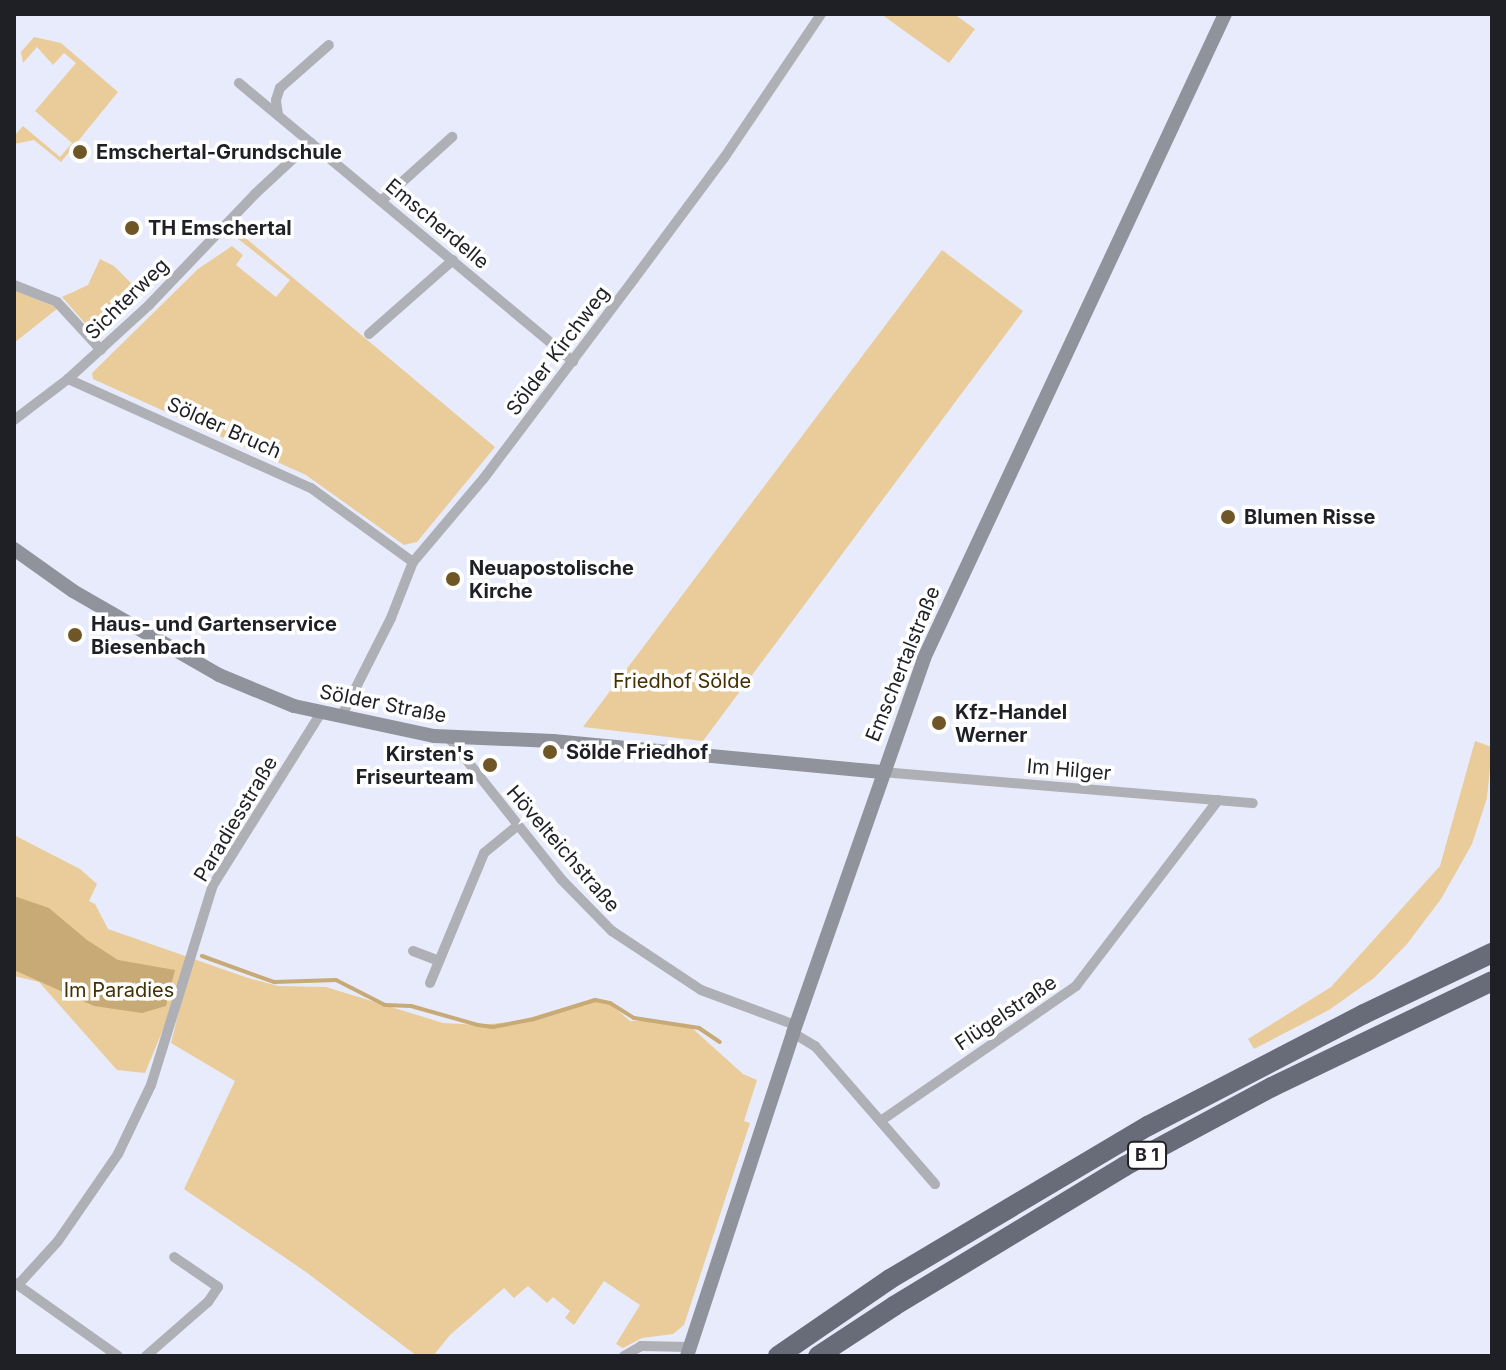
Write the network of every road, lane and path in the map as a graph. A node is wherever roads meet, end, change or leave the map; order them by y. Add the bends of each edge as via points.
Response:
1 (821, 14) edge
2 (1225, 14) edge
3 (329, 45) dead end
4 (239, 83) dead end
5 (278, 115) junction
6 (452, 137) dead end
7 (311, 142) junction
8 (381, 201) junction
9 (453, 260) junction
10 (14, 285) edge
11 (369, 334) dead end
12 (101, 350) junction
13 (573, 361) junction
14 (68, 379) junction
15 (14, 420) edge
16 (14, 549) edge
17 (413, 562) junction
18 (321, 713) junction
19 (341, 717) junction
20 (449, 738) junction
21 (882, 772) junction
22 (1218, 800) junction
23 (1253, 803) dead end
24 (517, 826) junction
25 (413, 951) dead end
26 (1492, 953) edge
27 (439, 961) junction
28 (1492, 981) edge
29 (430, 983) dead end
30 (794, 1029) junction
31 (882, 1120) junction
32 (935, 1184) dead end
33 (174, 1257) dead end
34 (16, 1284) edge
35 (688, 1352) edge
36 (118, 1356) edge
37 (146, 1356) edge
38 (624, 1356) edge
39 (778, 1356) edge
40 (818, 1356) edge

1 - 13 street, Sölder Kirchweg via 724,158
2 - 21 main road, Emschertalstraße via 963,569
3 - 5 street via 280,88
4 - 5 street, Emscherdelle
5 - 7 street, Emscherdelle
6 - 8 street
7 - 8 street, Emscherdelle
7 - 12 street, Sichterweg
8 - 9 street, Emscherdelle
9 - 11 street
9 - 13 street, Emscherdelle
10 - 12 street via 57,302
12 - 14 street, Sichterweg
13 - 17 street, Sölder Kirchweg
14 - 15 street
14 - 17 street, Sölder Bruch via 311,488
16 - 18 main road, Sölder Straße via 73,591 219,675
17 - 19 street, Sölder Kirchweg
18 - 19 main road, Sölder Straße
18 - 34 street, Paradiesstraße via 213,885 151,1085 118,1154 65,1232
19 - 20 main road, Sölder Straße
20 - 21 main road, Sölder Straße via 551,741
20 - 24 street, Hövelteichstraße
21 - 22 street, Im Hilger
21 - 30 main road, Emschertalstraße
22 - 23 street, Im Hilger
22 - 31 street, Flügelstraße via 1076,986
24 - 27 street via 484,853
24 - 30 street, Hövelteichstraße via 576,897 640,952 701,990
25 - 27 street
26 - 39 highway, B 1 via 1135,1133 890,1279
27 - 29 street
28 - 40 highway, B 1 via 1272,1087 1125,1166
30 - 31 street, Hövelteichstraße
30 - 35 main road, Emschertalstraße
31 - 32 street, Hövelteichstraße
33 - 37 street via 218,1287
34 - 36 street
35 - 38 street via 641,1346

